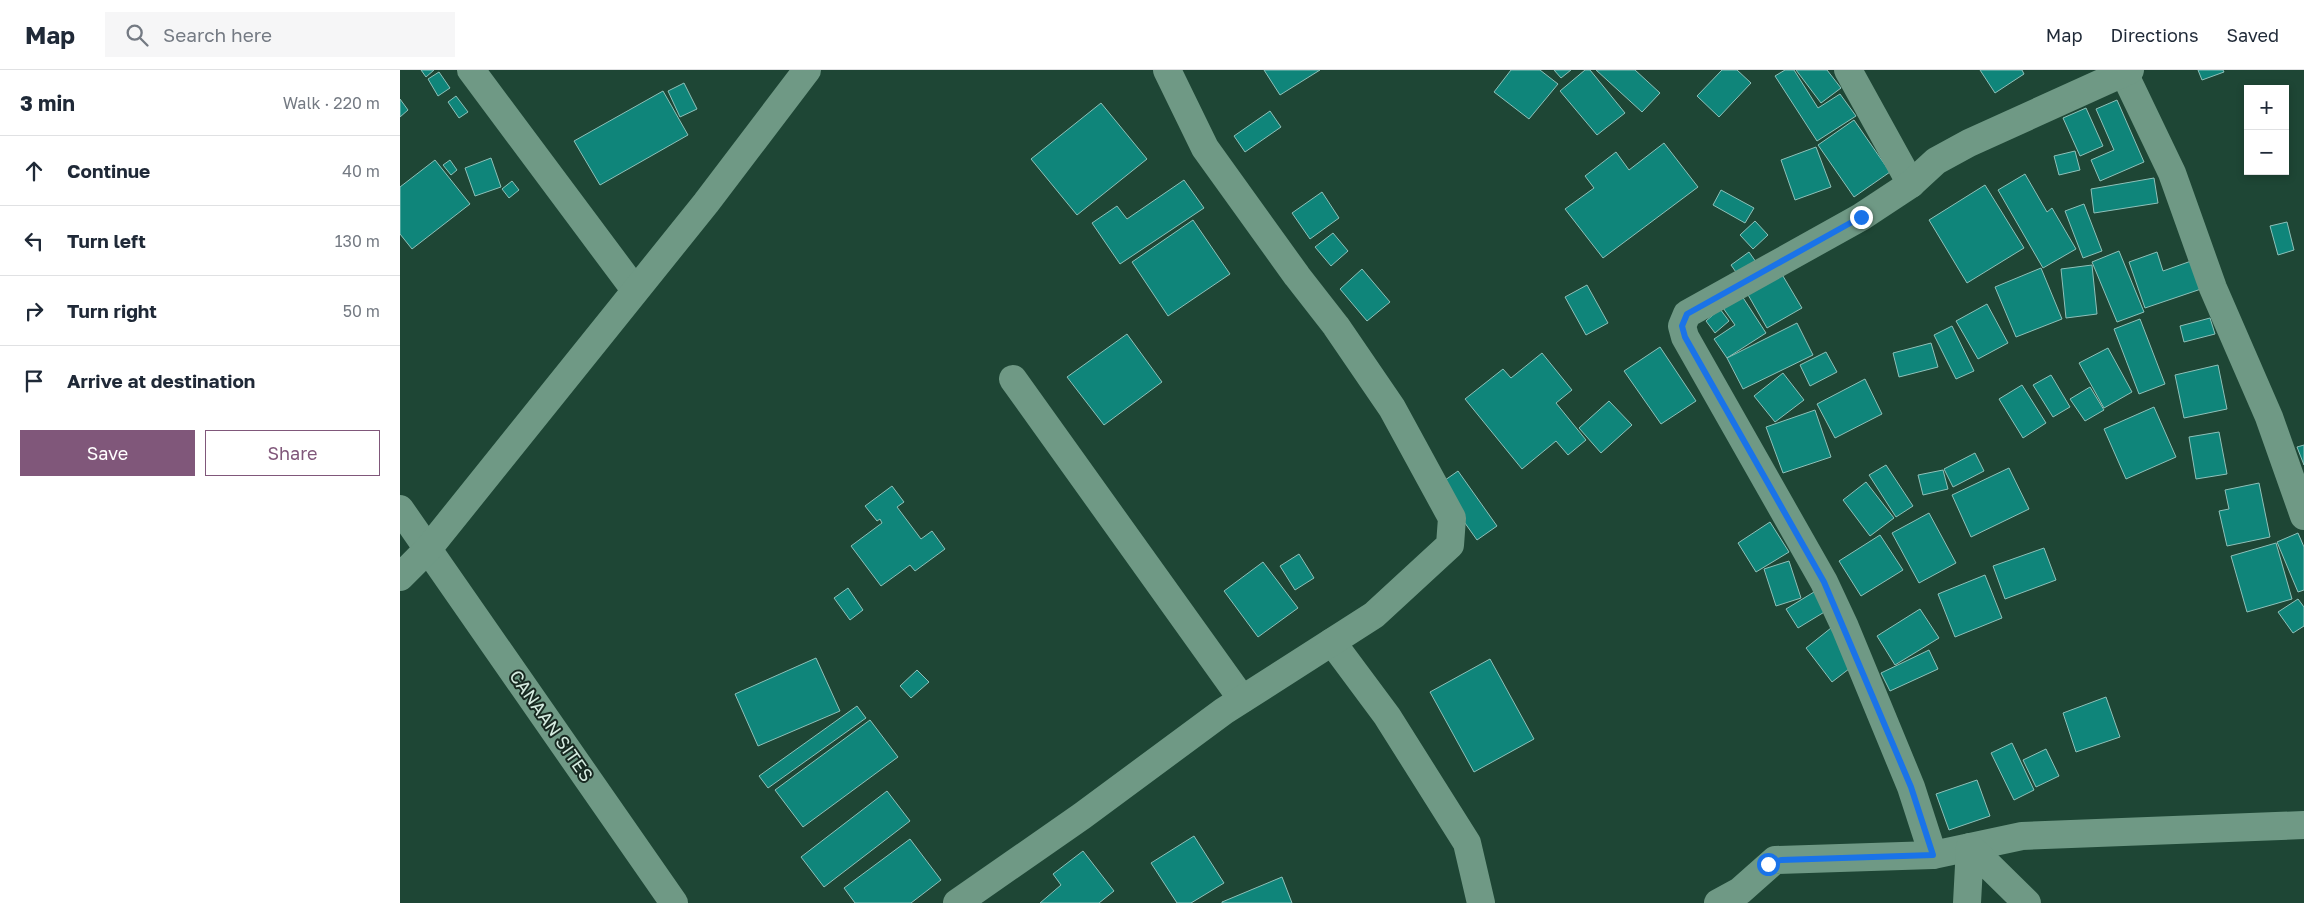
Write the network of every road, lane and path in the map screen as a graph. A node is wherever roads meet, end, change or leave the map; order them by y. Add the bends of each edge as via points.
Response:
1 (470, 70) edge
2 (808, 70) edge
3 (1167, 70) edge
4 (1848, 70) edge
5 (2127, 71) edge
6 (1911, 184) junction
7 (635, 290) junction
8 (1013, 379) dead end
9 (400, 509) edge
10 (2304, 516) edge
11 (428, 549) junction
12 (400, 577) edge
13 (1332, 642) junction
14 (1242, 699) junction
15 (2304, 825) edge
16 (1970, 847) junction
17 (1933, 855) junction
18 (674, 903) edge
19 (957, 903) edge
20 (1482, 903) edge
21 (1718, 903) edge
22 (1967, 903) edge
23 (2026, 903) edge

1 - 7 street
2 - 7 street
3 - 13 street via 1205,148 1392,408 1452,518 1450,545 1374,615
4 - 6 street
5 - 6 street via 1970,143 1936,161
5 - 10 street via 2172,173 2213,288 2268,417
6 - 17 street via 1861,217 1687,314 1682,326 1685,337 1824,582 1911,787
7 - 11 street
8 - 14 street
9 - 11 street, CANAAN SITES
11 - 12 street
11 - 18 street, CANAAN SITES
13 - 14 street
13 - 20 street via 1387,716 1467,843
14 - 19 street
15 - 16 street via 2022,836
16 - 17 street
16 - 22 street
16 - 23 street
17 - 21 street via 1775,860 1740,891

